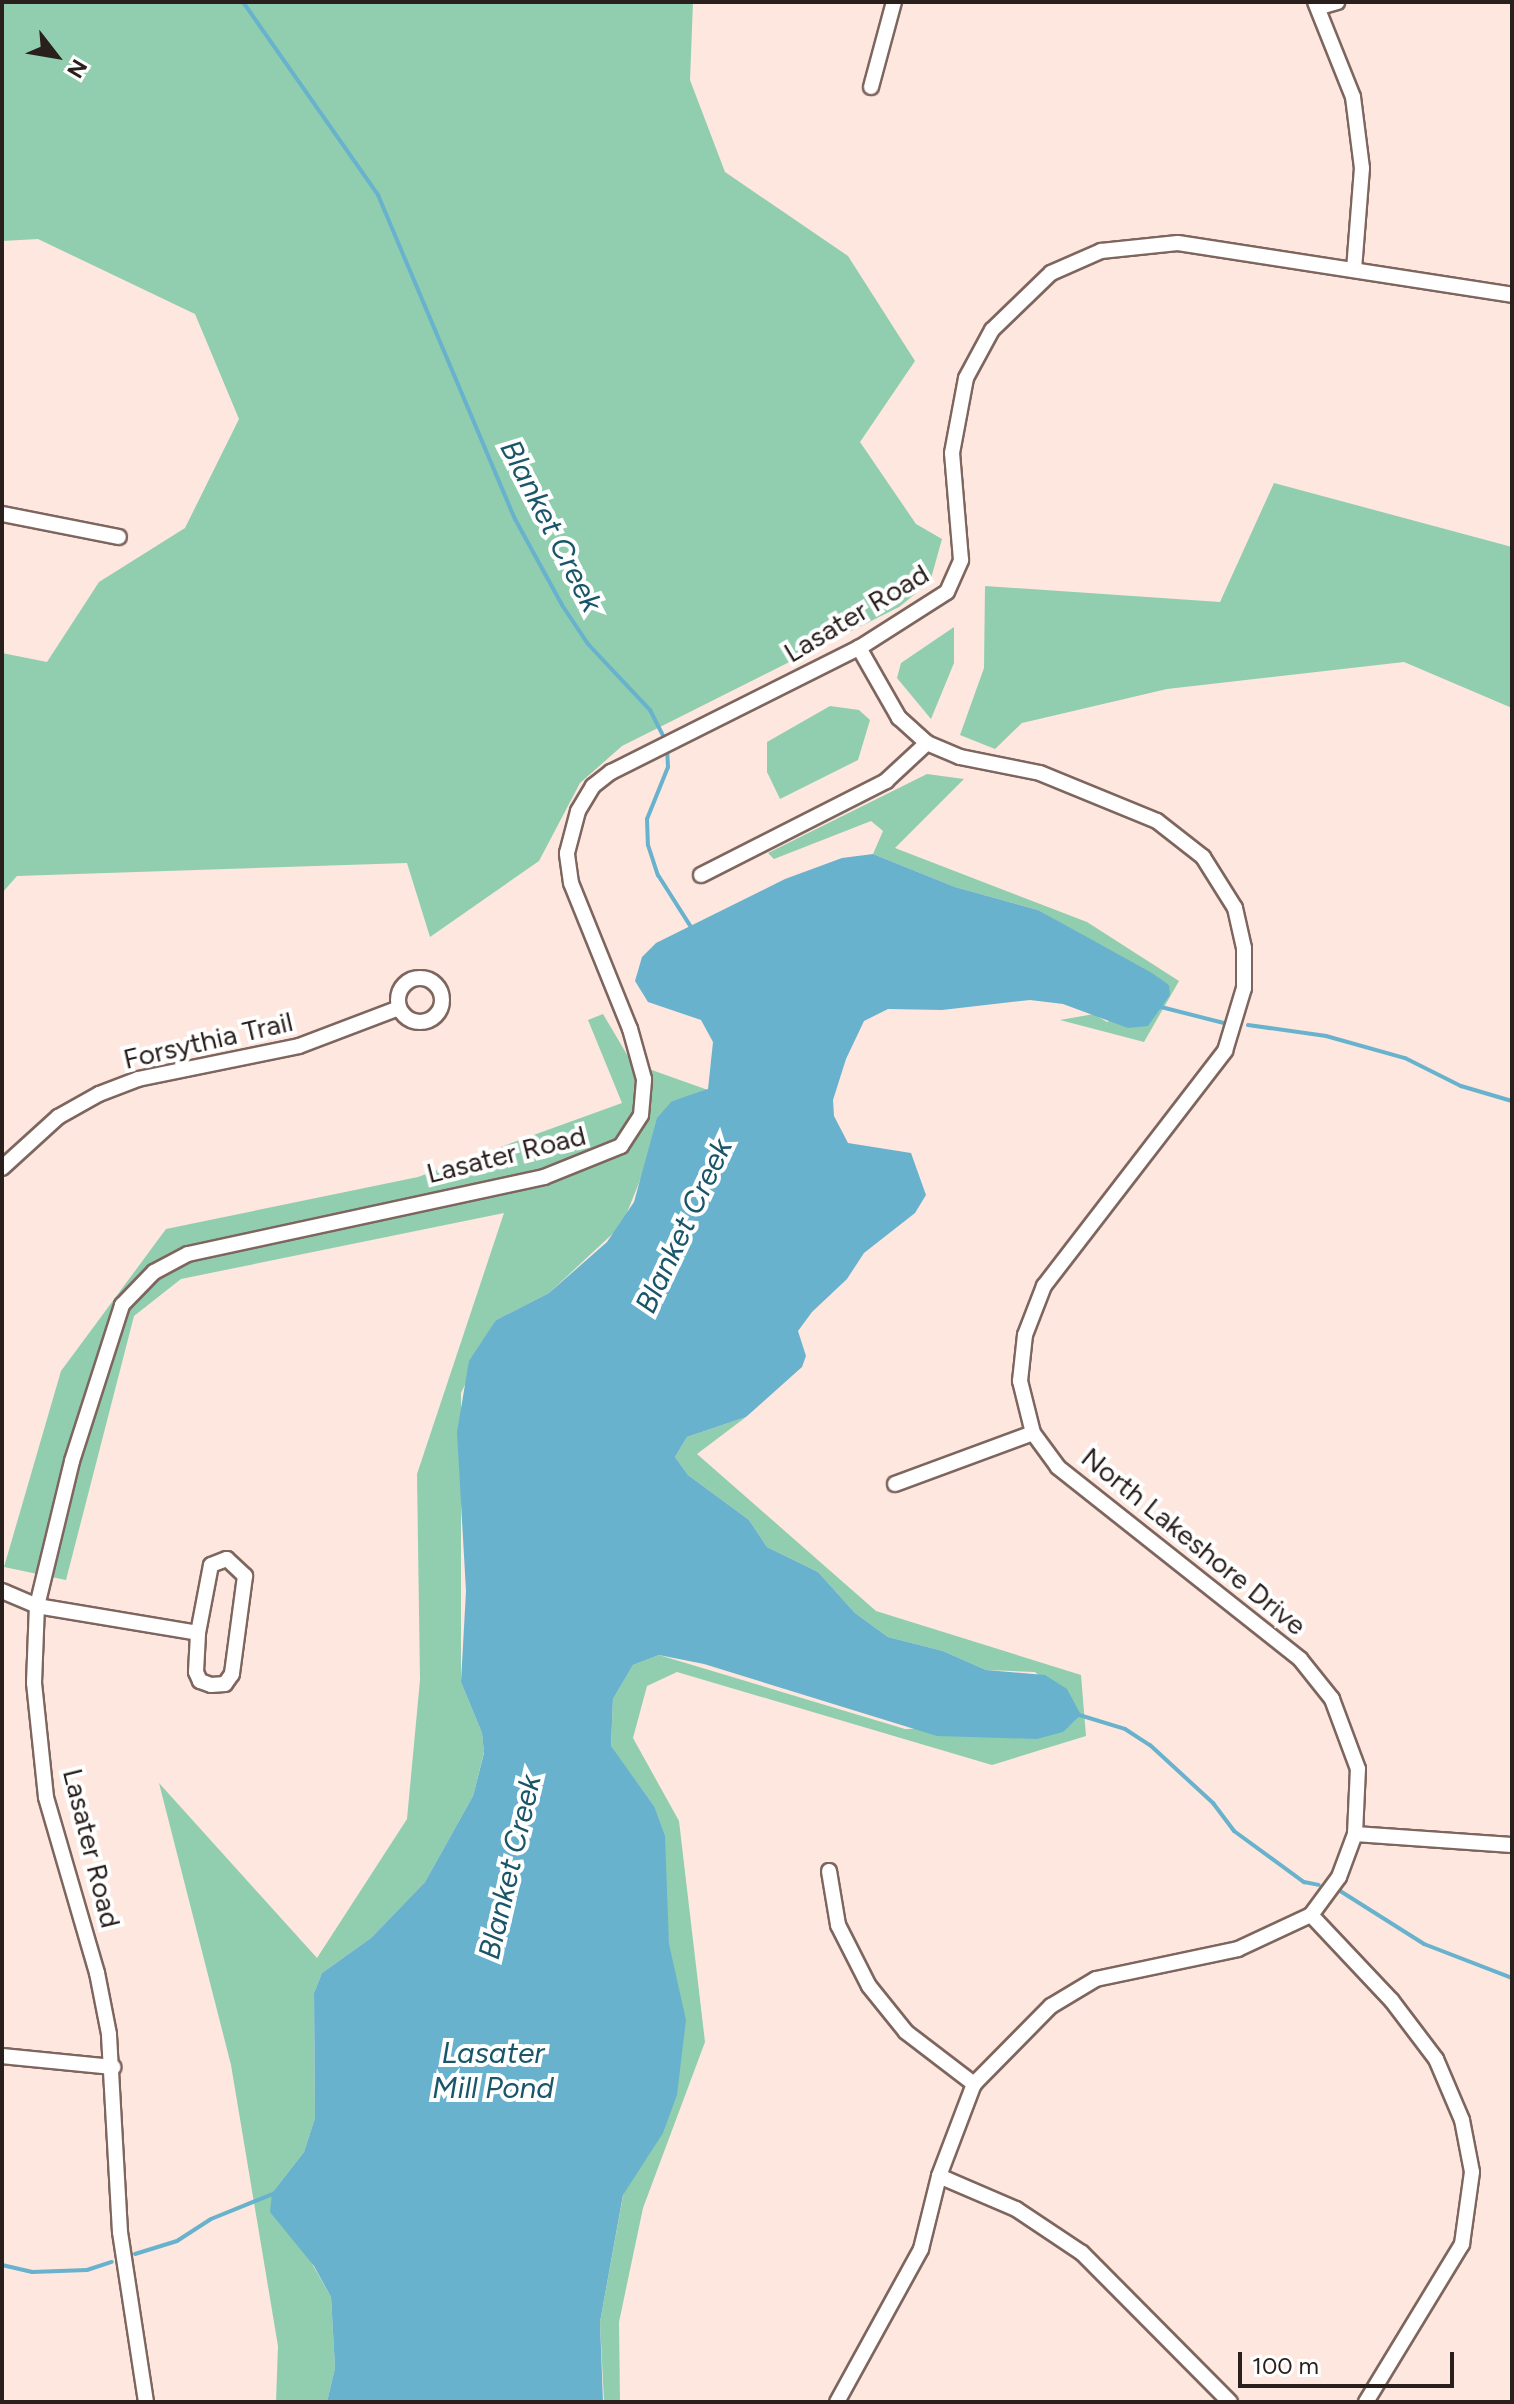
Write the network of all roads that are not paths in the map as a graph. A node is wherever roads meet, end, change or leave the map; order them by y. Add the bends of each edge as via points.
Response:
1 (894, 2) edge
2 (1337, 2) edge
3 (1317, 5) edge
4 (871, 87) dead end
5 (1354, 270) junction
6 (1512, 295) edge
7 (2, 514) edge
8 (119, 537) dead end
9 (859, 648) junction
10 (927, 743) junction
11 (701, 875) dead end
12 (399, 1008) dead end
13 (2, 1168) edge
14 (1033, 1433) junction
15 (895, 1484) dead end
16 (2, 1591) edge
17 (37, 1606) junction
18 (198, 1633) junction
19 (1355, 1834) junction
20 (1512, 1845) edge
21 (829, 1871) dead end
22 (1311, 1915) junction
23 (2, 2056) edge
24 (113, 2067) junction
25 (974, 2084) junction
26 (939, 2176) junction
27 (146, 2402) edge
28 (837, 2402) edge
29 (1230, 2402) edge
30 (1366, 2402) edge

1 - 4 street
2 - 3 street
3 - 5 street via 1353,97 1362,168
5 - 6 street, Lasater Road
5 - 9 street, Lasater Road via 1153,243 1101,251 1051,273 992,330 966,378 952,453 961,551 954,582 939,599
7 - 8 street
9 - 10 street, North Lakeshore Drive via 899,718
9 - 17 street, Lasater Road via 636,759 587,795 573,821 567,853 571,883 642,1065 644,1103 629,1136 611,1153 544,1177 202,1251 154,1272 113,1322
10 - 11 street via 886,781
10 - 14 street, North Lakeshore Drive via 960,757 1040,773 1157,821 1215,870 1235,908 1243,938 1241,1008 1225,1051 1063,1259 1033,1310 1020,1381
12 - 13 street, Forsythia Trail via 299,1046 138,1079 99,1094 58,1117
14 - 15 street
14 - 19 street, North Lakeshore Drive via 1058,1467 1300,1659 1332,1699 1358,1769
16 - 17 street
17 - 18 street
17 - 24 street, Lasater Road via 34,1683 46,1797 97,1973
18 - 18 street via 200,1681 225,1684 232,1674 245,1576 236,1563 227,1559 211,1565
19 - 20 street
19 - 22 street, North Lakeshore Drive via 1339,1877
21 - 25 street via 838,1925 869,1986 906,2032
22 - 25 street, North Lakeshore Drive via 1238,1949 1096,1979 1051,2006
22 - 30 street via 1392,2001 1436,2059 1462,2120 1472,2172 1462,2244
23 - 24 street
24 - 27 street, Lasater Road via 120,2232
25 - 26 street, North Lakeshore Drive
26 - 28 street, North Lakeshore Drive via 921,2249
26 - 29 street via 1016,2209 1082,2253

